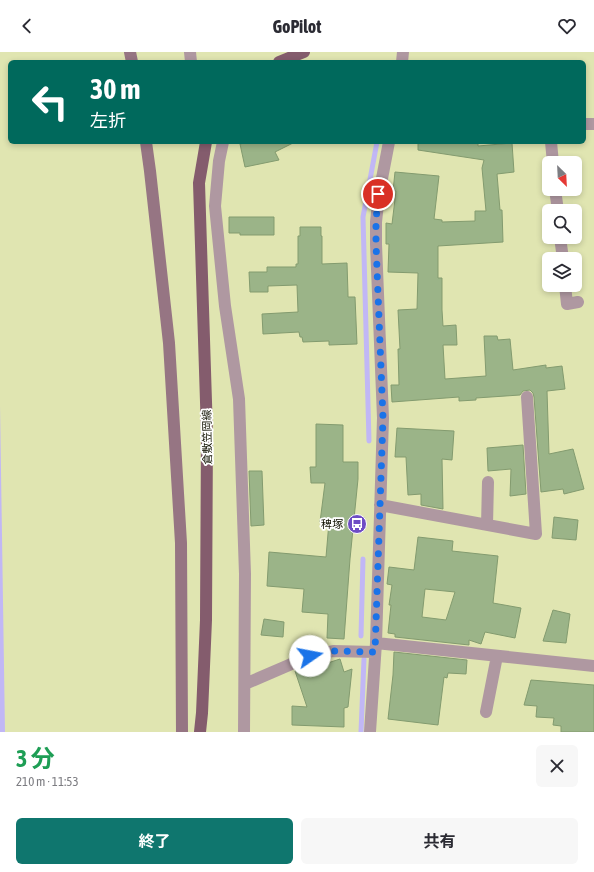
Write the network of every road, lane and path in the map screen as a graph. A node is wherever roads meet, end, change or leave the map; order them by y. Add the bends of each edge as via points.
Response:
1 (304, 52) edge
2 (285, 60) edge
3 (146, 144) edge
4 (206, 144) edge
5 (223, 144) edge
6 (389, 144) edge
7 (551, 144) edge
8 (552, 156) edge
9 (566, 292) edge
10 (578, 302) dead end
11 (527, 397) dead end
12 (488, 482) dead end
13 (380, 506) junction
14 (487, 525) junction
15 (376, 648) junction
16 (496, 656) junction
17 (594, 666) edge
18 (245, 684) junction
19 (486, 712) dead end
20 (183, 730) edge
21 (200, 732) edge
22 (244, 732) edge
23 (370, 732) edge

1 - 2 main road
3 - 20 street via 169,342 181,543
4 - 21 main road, 倉敷笠岡線 via 199,183 207,433 206,620
5 - 18 street via 215,206 225,306 239,399 246,574
6 - 13 street via 378,194 376,222 383,418
7 - 8 street
9 - 10 street via 567,304
11 - 14 street via 536,534
12 - 14 street
13 - 14 street
13 - 15 street
15 - 16 street
15 - 18 street via 333,651 310,656
15 - 23 street
16 - 17 street
16 - 19 street
18 - 22 street

